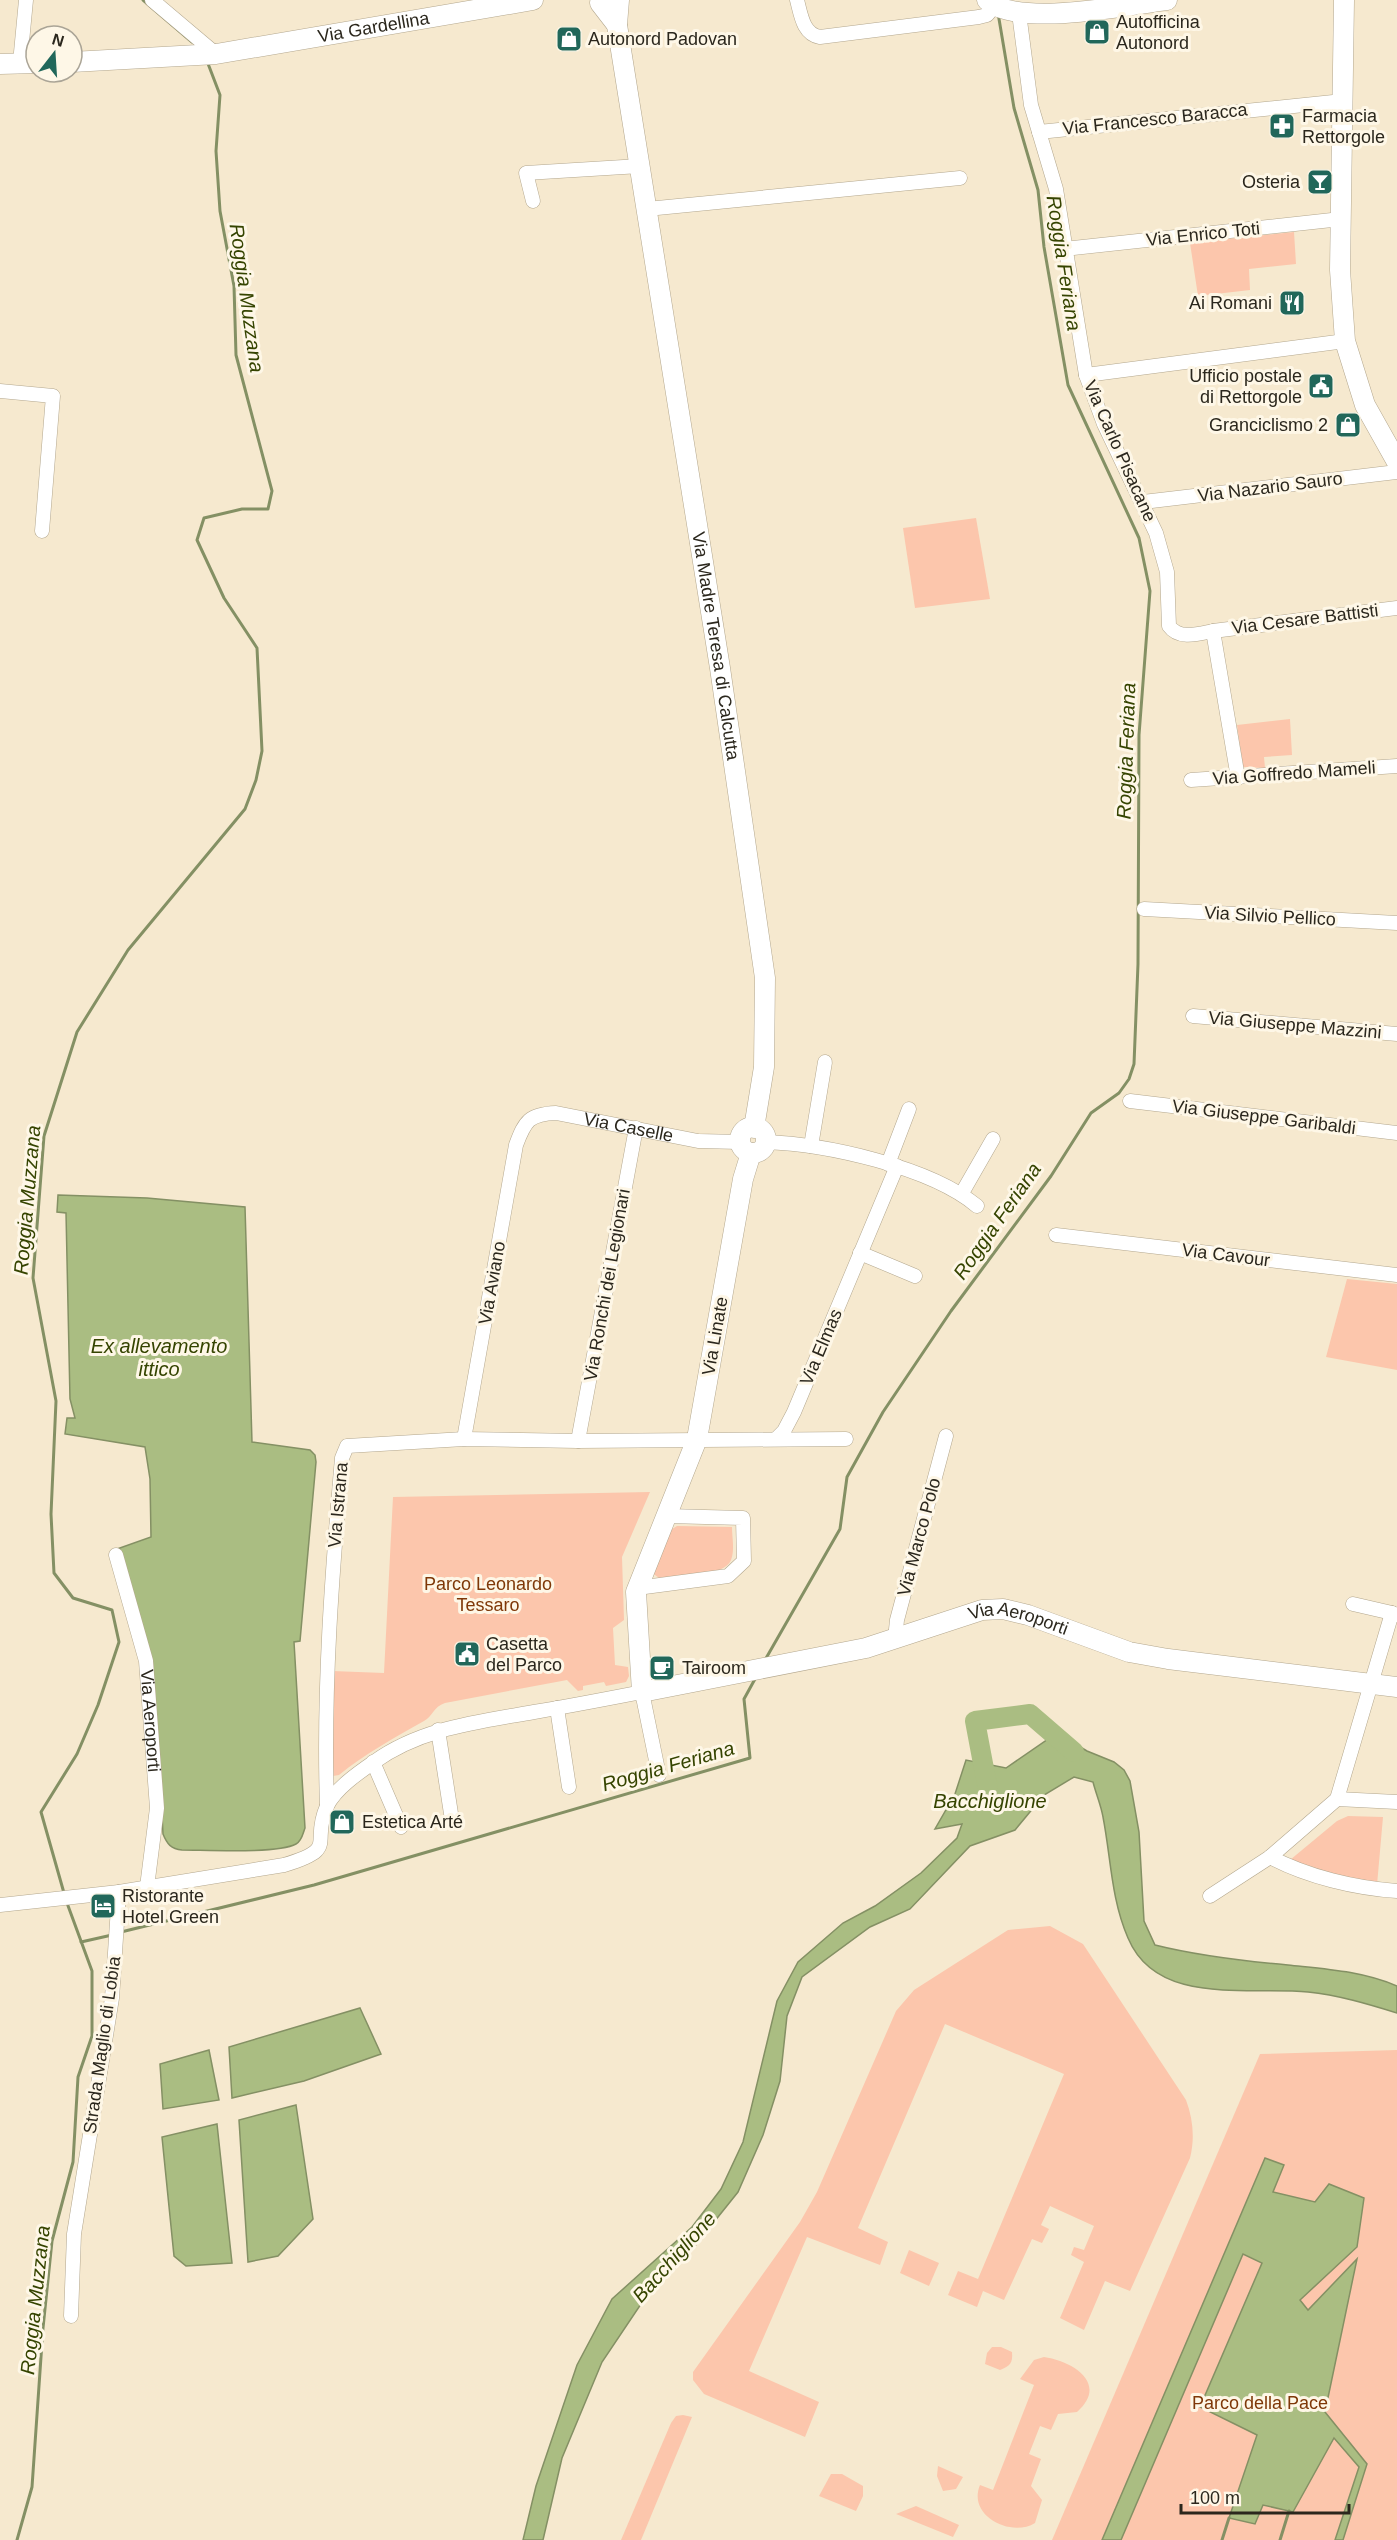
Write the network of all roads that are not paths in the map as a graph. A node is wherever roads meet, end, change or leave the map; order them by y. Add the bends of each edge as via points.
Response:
1 (27, 0) edge
2 (152, 0) edge
3 (533, 0) edge
4 (797, 0) edge
5 (1167, 0) edge
6 (1344, 0) edge
7 (603, 1) edge
8 (1054, 7) edge
9 (1003, 8) edge
10 (210, 55) junction
11 (84, 62) edge
12 (18, 63) edge
13 (1343, 101) junction
14 (1039, 132) junction
15 (640, 166) junction
16 (960, 178) dead end
17 (534, 201) dead end
18 (647, 209) junction
19 (1341, 219) junction
20 (1064, 249) junction
21 (1345, 340) junction
22 (1086, 375) junction
23 (0, 391) edge
24 (1397, 462) edge
25 (1397, 472) edge
26 (1143, 502) junction
27 (42, 531) dead end
28 (1397, 608) edge
29 (1213, 631) junction
30 (1397, 766) edge
31 (1238, 778) junction
32 (1191, 780) dead end
33 (1144, 909) dead end
34 (1397, 923) edge
35 (1193, 1016) dead end
36 (1397, 1034) edge
37 (825, 1062) dead end
38 (1130, 1101) dead end
39 (909, 1109) dead end
40 (523, 1127) joint
41 (636, 1128) junction
42 (1397, 1133) edge
43 (993, 1139) dead end
44 (753, 1141) junction
45 (810, 1146) junction
46 (892, 1165) junction
47 (962, 1193) junction
48 (977, 1206) dead end
49 (1056, 1235) dead end
50 (860, 1253) junction
51 (1397, 1275) edge
52 (915, 1276) dead end
53 (946, 1436) dead end
54 (777, 1438) junction
55 (846, 1438) dead end
56 (464, 1439) junction
57 (697, 1439) junction
58 (578, 1442) junction
59 (667, 1516) junction
60 (116, 1556) dead end
61 (637, 1588) junction
62 (1353, 1604) dead end
63 (1395, 1614) edge
64 (895, 1639) junction
65 (1370, 1684) junction
66 (1397, 1687) edge
67 (642, 1692) junction
68 (557, 1708) junction
69 (438, 1730) junction
70 (373, 1762) junction
71 (659, 1775) dead end
72 (569, 1787) dead end
73 (1337, 1799) junction
74 (1397, 1802) edge
75 (327, 1806) junction
76 (452, 1820) dead end
77 (401, 1827) dead end
78 (1270, 1857) junction
79 (147, 1887) junction
80 (1397, 1891) edge
81 (119, 1892) junction
82 (1209, 1896) dead end
83 (0, 1905) edge
84 (71, 2316) dead end

1 - 12 street
2 - 10 street
3 - 10 street, Via Gardellina
4 - 9 street via 806,30 820,38 979,17
5 - 8 street
6 - 13 street
7 - 15 street, Via Madre Teresa di Calcutta via 617,25
8 - 9 street
9 - 14 street, Via Carlo Pisacane
10 - 11 street, Via Gardellina
13 - 14 street, Via Francesco Baracca
13 - 19 street
14 - 20 street, Via Carlo Pisacane via 1056,189
15 - 17 street via 526,173
15 - 18 street, Via Madre Teresa di Calcutta
16 - 18 street
18 - 44 street, Via Madre Teresa di Calcutta via 765,978 764,1067
19 - 20 street, Via Enrico Toti
19 - 21 street
20 - 22 street, Via Carlo Pisacane
21 - 22 street
21 - 24 street via 1365,405
22 - 26 street, Via Carlo Pisacane via 1104,424
23 - 27 street via 54,396
25 - 26 street, Via Nazario Sauro
26 - 29 street, Via Carlo Pisacane via 1165,561 1172,632 1186,636
28 - 29 street, Via Cesare Battisti
29 - 31 street
30 - 31 street, Via Goffredo Mameli
31 - 32 street, Via Goffredo Mameli
33 - 34 street, Via Silvio Pellico
35 - 36 street, Via Giuseppe Mazzini
37 - 45 street
38 - 42 street, Via Giuseppe Garibaldi
39 - 46 street
40 - 41 street, Via Caselle via 540,1114 556,1113
40 - 56 street, Via Aviano via 516,1145
41 - 44 street, Via Caselle via 698,1142
41 - 58 street, Via Ronchi dei Legionari
43 - 47 street
44 - 45 street, Via Caselle
44 - 57 street, Via Linate
45 - 46 street, Via Caselle
46 - 47 street, Via Caselle
46 - 50 street, Via Elmas
47 - 48 street, Via Caselle
49 - 51 street, Via Cavour
50 - 52 street
50 - 54 street, Via Elmas via 794,1412
53 - 64 street, Via Marco Polo
54 - 55 street
54 - 57 street
56 - 58 street, Via Istrana
56 - 75 street, Via Istrana via 362,1443 347,1446 344,1451 332,1571 325,1741
57 - 58 street, Via Istrana
57 - 59 street, Via Linate
59 - 61 street, Via Linate
59 - 61 street via 743,1518 744,1561 728,1576
60 - 79 street, Via Aeroporti via 146,1661 157,1808
61 - 67 street, Via Linate
62 - 63 street
63 - 65 street
64 - 65 street, Via Aeroporti via 982,1611 1003,1609 1129,1652
64 - 67 street, Via Aeroporti
65 - 66 street, Via Aeroporti
65 - 73 street
67 - 68 street, Via Aeroporti
67 - 71 street
68 - 69 street, Via Aeroporti
68 - 72 street
69 - 70 street, Via Aeroporti
69 - 76 street
70 - 75 street, Via Aeroporti
70 - 77 street
73 - 74 street
73 - 78 street
75 - 79 street via 321,1842 310,1857
78 - 80 street via 1292,1869
78 - 82 street
79 - 81 street
81 - 83 street
81 - 84 street, Strada Maglio di Lobia via 112,1998 74,2234

